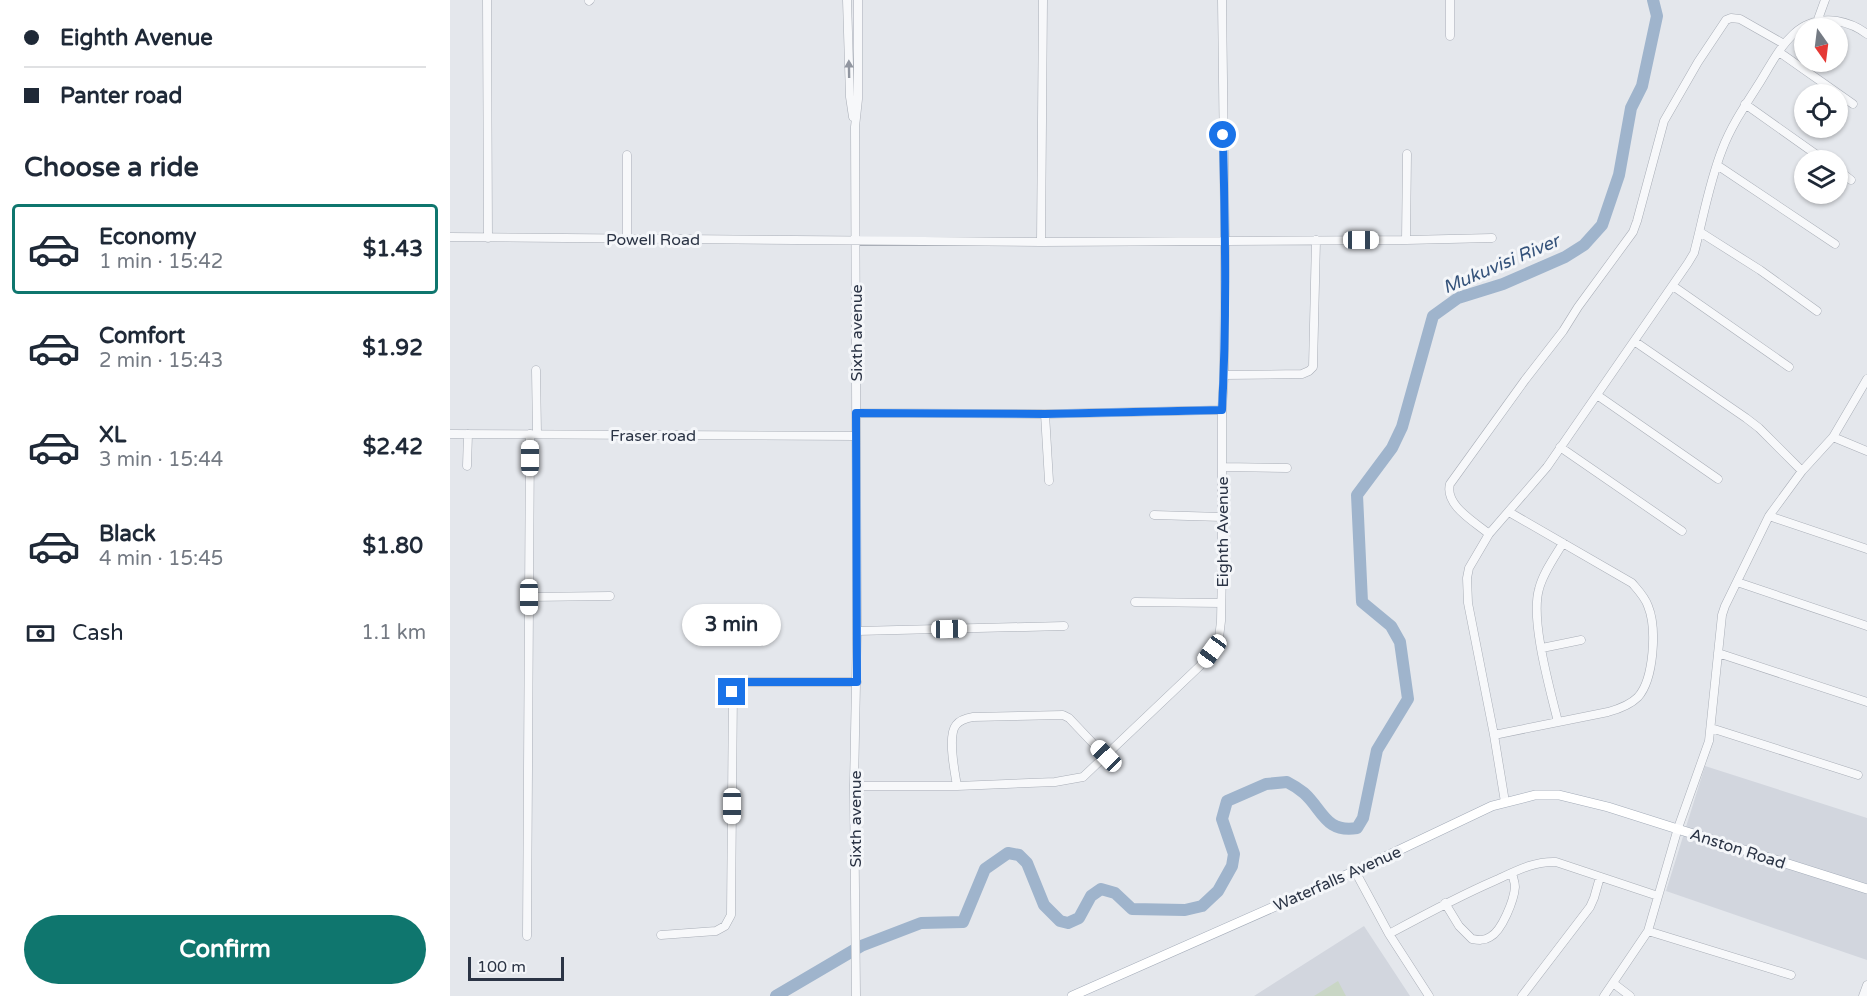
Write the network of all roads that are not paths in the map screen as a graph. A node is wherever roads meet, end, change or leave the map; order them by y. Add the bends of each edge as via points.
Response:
1 (487, 0) edge
2 (847, 0) edge
3 (858, 0) edge
4 (1043, 0) edge
5 (1222, 0) edge
6 (1450, 0) edge
7 (1824, 0) edge
8 (1818, 18) edge
9 (1848, 24) edge
10 (1794, 34) edge
11 (1867, 34) edge
12 (1450, 36) dead end
13 (1781, 48) junction
14 (1745, 104) junction
15 (1853, 104) dead end
16 (855, 128) junction
17 (1810, 150) edge
18 (1407, 154) dead end
19 (627, 155) dead end
20 (1717, 165) junction
21 (1848, 178) edge
22 (1851, 180) dead end
23 (1700, 231) junction
24 (450, 237) edge
25 (488, 238) junction
26 (1492, 238) dead end
27 (627, 239) junction
28 (856, 240) junction
29 (1316, 240) junction
30 (1406, 240) junction
31 (1225, 241) junction
32 (1041, 242) junction
33 (1835, 244) dead end
34 (1673, 286) junction
35 (1818, 311) dead end
36 (1634, 342) junction
37 (1789, 367) dead end
38 (536, 370) dead end
39 (1224, 375) junction
40 (1867, 379) edge
41 (1597, 394) junction
42 (1222, 410) junction
43 (856, 413) junction
44 (1045, 414) junction
45 (450, 434) edge
46 (468, 434) junction
47 (534, 434) junction
48 (856, 436) junction
49 (1833, 437) junction
50 (1560, 447) junction
51 (1867, 451) edge
52 (467, 466) dead end
53 (1222, 467) junction
54 (1287, 468) dead end
55 (1802, 471) junction
56 (1718, 479) dead end
57 (1049, 481) dead end
58 (1509, 512) junction
59 (1154, 515) dead end
60 (1769, 516) junction
61 (1222, 517) junction
62 (1682, 531) dead end
63 (1489, 534) junction
64 (1563, 543) junction
65 (1867, 549) edge
66 (1737, 582) junction
67 (610, 596) dead end
68 (529, 597) junction
69 (1135, 602) dead end
70 (1221, 603) junction
71 (1064, 626) dead end
72 (1867, 626) edge
73 (858, 631) junction
74 (1581, 640) dead end
75 (1542, 648) junction
76 (1718, 653) junction
77 (857, 682) junction
78 (1867, 702) edge
79 (1558, 722) junction
80 (1711, 728) junction
81 (1494, 735) junction
82 (1106, 756) junction
83 (1858, 776) dead end
84 (854, 786) junction
85 (957, 786) junction
86 (1506, 802) junction
87 (1608, 807) joint
88 (1678, 828) junction
89 (1355, 871) junction
90 (1512, 873) junction
91 (1600, 877) junction
92 (1867, 889) edge
93 (1658, 896) junction
94 (1445, 903) junction
95 (1648, 931) junction
96 (1389, 934) junction
97 (661, 935) dead end
98 (527, 936) dead end
99 (1791, 975) dead end
100 (1613, 983) junction
101 (1867, 985) edge
102 (856, 996) edge
103 (1072, 996) edge
104 (1429, 996) edge
105 (1522, 996) edge
106 (1604, 996) edge
107 (1630, 996) edge
108 (1863, 996) edge

1 - 25 street
16 -> 2 street via 850,97
3 - 16 street
4 - 32 street
5 - 31 street, Eighth Avenue
6 - 12 street
7 - 8 street
9 - 11 street
10 - 13 street
13 - 14 street
13 - 15 street
13 - 63 street via 1740,19 1731,18 1692,71 1664,121 1633,232 1450,484 1449,495 1454,505
14 - 17 street
14 - 20 street
16 - 28 street, Sixth avenue
18 - 30 street
19 - 27 street
20 - 23 street
20 - 33 street
21 - 22 street
23 - 34 street via 1694,253
23 - 35 street
24 - 25 street, Powell Road
25 - 27 street, Powell Road
26 - 30 street, Powell Road
27 - 28 street, Powell Road
28 - 32 street, Powell Road
28 - 43 street, Sixth avenue
29 - 30 street, Powell Road
29 - 31 street, Powell Road
29 - 39 street via 1313,367 1302,374
31 - 32 street, Powell Road
31 - 39 street, Eighth Avenue
34 - 36 street
34 - 37 street
36 - 41 street
36 - 55 street via 1746,418
38 - 47 street
39 - 42 street, Eighth Avenue
40 - 49 street
41 - 50 street
41 - 56 street
42 - 44 street
42 - 53 street, Eighth Avenue
43 - 44 street
43 - 48 street, Sixth avenue
44 - 57 street
45 - 46 street, Fraser road
46 - 47 street, Fraser road
46 - 52 street
47 - 48 street, Fraser road
47 - 68 street
48 - 73 street, Sixth avenue
49 - 51 street
49 - 55 street
50 - 58 street
50 - 62 street
53 - 54 street
53 - 61 street, Eighth Avenue
55 - 60 street
58 - 63 street
58 - 64 street
59 - 61 street
60 - 65 street
60 - 66 street
61 - 70 street, Eighth Avenue
63 - 81 street via 1469,568 1466,591
64 - 75 street via 1538,591
64 - 79 street via 1632,583 1648,605 1654,636 1648,675 1637,698 1620,709
66 - 72 street
66 - 76 street via 1722,615
67 - 68 street
68 - 98 street
69 - 70 street
70 - 82 street, Eighth Avenue via 1221,633 1203,663
71 - 73 street
73 - 77 street, Sixth avenue
74 - 75 street
75 - 79 street
76 - 78 street
76 - 80 street
77 - 84 street, Sixth avenue
77 - 97 street via 741,682 735,686 731,915 725,926 716,931
79 - 81 street
80 - 83 street
80 - 88 street
81 - 86 street
82 - 85 street, Eighth Avenue via 1075,780
82 - 85 street via 1063,715 973,717 954,729 952,758
84 - 85 street, Eighth Avenue
84 - 102 street, Sixth avenue
86 - 87 main road, Waterfalls Avenue via 1535,795 1559,795
86 - 89 main road, Waterfalls Avenue
87 - 88 main road, Anston Road
88 - 92 main road, Anston Road
88 - 93 street
89 - 96 street
89 - 103 main road, Waterfalls Avenue
90 - 91 street via 1544,861
90 - 94 street
90 - 94 street via 1515,885 1510,907 1498,930 1486,939 1472,939
91 - 93 street
91 - 105 street via 1590,907
93 - 95 street
94 - 96 street
95 - 99 street
95 - 100 street
96 - 104 street
100 - 106 street
100 - 107 street
101 - 108 street

